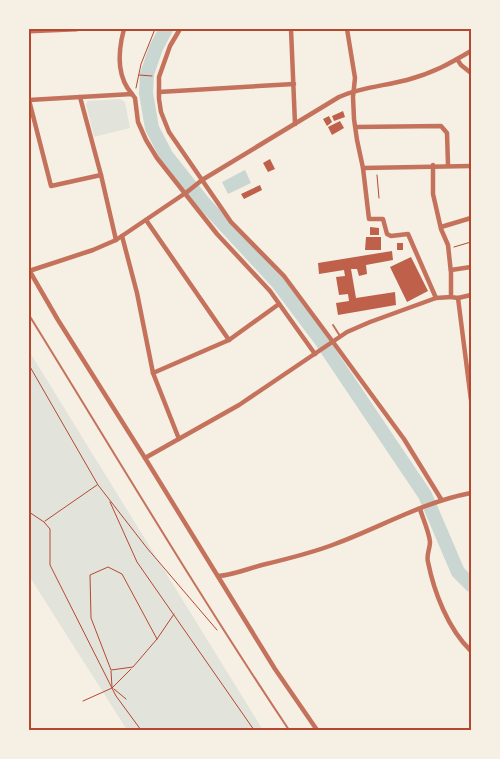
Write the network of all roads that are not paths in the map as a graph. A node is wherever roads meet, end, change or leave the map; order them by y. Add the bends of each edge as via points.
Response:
1 (76, 29) edge
2 (124, 29) edge
3 (180, 29) edge
4 (291, 29) edge
5 (346, 29) edge
6 (29, 31) edge
7 (471, 51) edge
8 (457, 59) junction
9 (471, 73) edge
10 (294, 84) junction
11 (354, 90) junction
12 (158, 92) junction
13 (132, 94) junction
14 (80, 97) junction
15 (29, 100) edge
16 (295, 124) junction
17 (356, 127) junction
18 (470, 159) dead end
19 (433, 165) junction
20 (448, 165) junction
21 (470, 166) edge
22 (363, 168) junction
23 (101, 175) junction
24 (201, 181) junction
25 (185, 193) junction
26 (471, 218) edge
27 (146, 220) junction
28 (441, 227) junction
29 (122, 236) junction
30 (116, 240) junction
31 (471, 267) edge
32 (451, 270) junction
33 (29, 271) edge
34 (471, 295) edge
35 (452, 297) junction
36 (436, 298) junction
37 (458, 298) junction
38 (279, 304) junction
39 (29, 315) edge
40 (333, 325) dead end
41 (340, 336) junction
42 (229, 340) junction
43 (332, 342) junction
44 (318, 353) junction
45 (153, 373) junction
46 (471, 400) edge
47 (179, 440) junction
48 (145, 458) junction
49 (471, 493) edge
50 (439, 500) junction
51 (422, 508) junction
52 (218, 576) junction
53 (471, 651) edge
54 (289, 730) edge
55 (317, 730) edge

1 - 6 street
2 - 13 street via 120,67 122,80
3 - 12 street via 159,77
4 - 10 street
5 - 11 street via 355,78
7 - 8 street
8 - 9 street
8 - 11 street via 415,78
10 - 12 street
10 - 16 street
11 - 16 street
11 - 17 street
12 - 24 street via 169,132
13 - 14 street
13 - 25 street via 146,140
14 - 15 street
14 - 23 street
15 - 23 street via 51,186
16 - 24 street
17 - 20 street via 441,126 447,133
17 - 22 street
18 - 21 street
19 - 20 street
19 - 22 street
19 - 28 street via 433,194
20 - 21 street
22 - 36 street via 369,219 383,219 386,234 391,236 408,234
23 - 30 street
24 - 25 street
24 - 43 street via 231,222 284,276
25 - 27 street
25 - 38 street
26 - 28 street
27 - 29 street
27 - 42 street
28 - 32 street via 448,246
29 - 30 street
29 - 45 street
30 - 33 street
31 - 32 street
32 - 35 street
33 - 48 street
34 - 37 street
35 - 36 street
35 - 37 street
36 - 41 street
37 - 46 street
38 - 42 street
38 - 44 street
39 - 54 lane via 236,651
40 - 41 lane
41 - 43 street
42 - 45 street
43 - 44 street
43 - 50 street via 404,439
44 - 47 street
45 - 47 street
47 - 48 street
48 - 52 street
49 - 50 street
50 - 51 street
51 - 52 street via 329,546
51 - 53 street via 430,543 427,560 431,578 457,634
52 - 55 street

